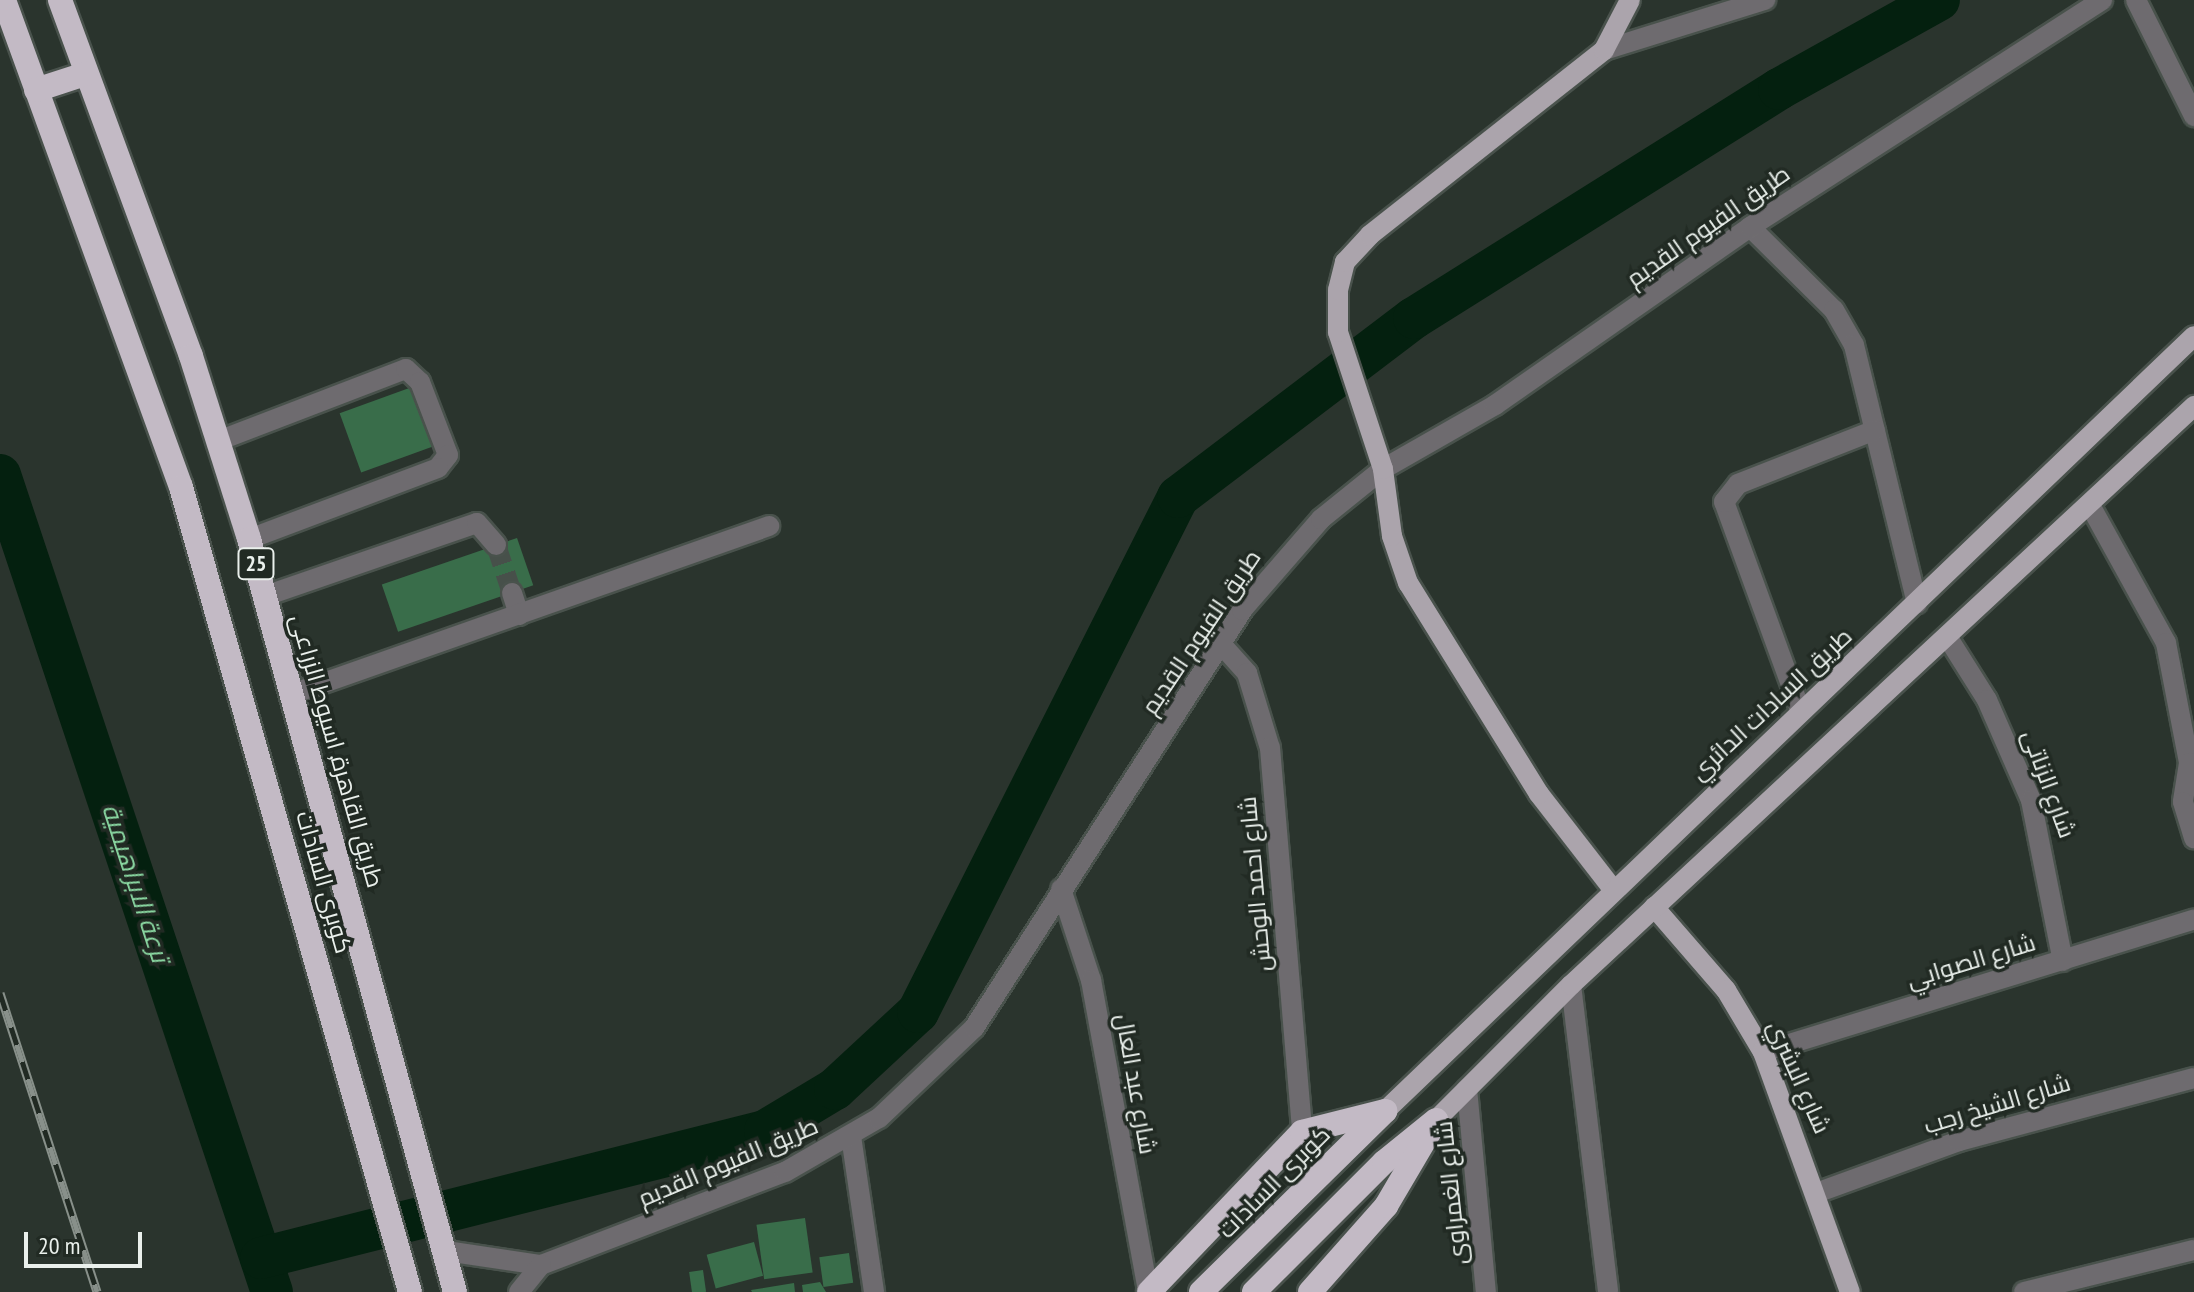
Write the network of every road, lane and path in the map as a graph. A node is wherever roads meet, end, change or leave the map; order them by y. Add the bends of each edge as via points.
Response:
1 (4, 0) edge
2 (60, 0) edge
3 (1630, 0) edge
4 (1765, 0) edge
5 (2102, 0) edge
6 (2136, 0) edge
7 (1604, 50) junction
8 (85, 74) junction
9 (36, 90) junction
10 (2194, 116) edge
11 (1750, 227) junction
12 (2194, 336) edge
13 (2194, 406) edge
14 (1875, 430) junction
15 (218, 441) junction
16 (1383, 469) junction
17 (2091, 507) junction
18 (769, 526) dead end
19 (249, 539) junction
20 (496, 545) tunnel mouth
21 (512, 593) tunnel mouth
22 (265, 596) junction
23 (1917, 603) junction
24 (519, 615) junction
25 (1948, 638) junction
26 (1221, 644) junction
27 (292, 694) junction
28 (1801, 712) junction
29 (2194, 838) edge
30 (1612, 888) junction
31 (1061, 889) junction
32 (1654, 907) junction
33 (2194, 919) edge
34 (2063, 961) junction
35 (1571, 985) junction
36 (1763, 1052) junction
37 (2194, 1078) edge
38 (1467, 1089) junction
39 (1385, 1111) junction
40 (1436, 1120) junction
41 (1302, 1132) junction
42 (851, 1136) junction
43 (1819, 1192) junction
44 (2194, 1250) edge
45 (446, 1251) junction
46 (541, 1265) junction
47 (410, 1292) edge
48 (455, 1292) edge
49 (519, 1292) edge
50 (874, 1292) edge
51 (1148, 1292) edge
52 (1201, 1292) edge
53 (1254, 1292) edge
54 (1310, 1292) edge
55 (1486, 1292) edge
56 (1608, 1292) edge
57 (1850, 1292) edge
58 (2024, 1292) edge

1 - 9 highway
2 - 8 highway, طريق القاهرة, اسيوط الزراعى / 25
3 - 7 main road
4 - 7 street
5 - 11 street, طريق الفيوم القديم
6 - 10 street
7 - 16 main road via 1370,235 1345,262 1338,332
8 - 9 highway
8 - 15 highway, طريق القاهرة, اسيوط الزراعى / 25
9 - 47 highway, كوبرى السادات via 181,487
11 - 14 street via 1834,310 1854,345
11 - 16 street, طريق الفيوم القديم via 1519,389
12 - 23 main road, طريق السادات الدائري
13 - 17 main road
14 - 23 street
14 - 28 street via 1738,484 1724,502
15 - 19 highway, طريق القاهرة, اسيوط الزراعى / 25
15 - 19 street via 406,369 420,382 448,455 438,468
16 - 26 street, طريق الفيوم القديم via 1293,547
16 - 30 main road via 1392,536 1441,646 1539,794
17 - 25 main road
17 - 29 street via 2166,643 2189,763 2183,802
18 - 24 street
19 - 22 highway, طريق القاهرة, اسيوط الزراعى / 25
20 - 22 street via 477,523
21 - 24 street
22 - 27 highway, طريق القاهرة, اسيوط الزراعى / 25
23 - 28 main road, طريق السادات الدائري
24 - 27 street
25 - 32 main road
25 - 34 street, شارع الزناتى via 1987,700 2031,800
26 - 31 street, طريق الفيوم القديم
26 - 41 street, شارع احمد الوحش via 1247,673 1270,748
27 - 45 highway, طريق القاهرة, اسيوط الزراعى / 25
28 - 30 main road, طريق السادات الدائري
30 - 39 main road, طريق السادات الدائري
31 - 42 street, طريق الفيوم القديم via 953,1053
31 - 51 street, شارع عبد العال via 1091,980
32 - 35 main road
32 - 36 main road, شارع البشري via 1711,970
33 - 34 street, شارع الصوابي
34 - 36 street, شارع الصوابي
35 - 38 main road
35 - 56 street
36 - 43 main road, شارع البشري
37 - 43 street, شارع الشيخ رجب via 1959,1141
38 - 40 main road
38 - 55 street, شارع الغمراوى
39 - 41 highway
39 - 52 highway, كوبرى السادات
40 - 53 highway via 1384,1162
40 - 54 highway via 1399,1189
41 - 51 highway
42 - 46 street, طريق الفيوم القديم via 762,1182
42 - 50 street
43 - 57 main road, شارع البشري
44 - 58 street
45 - 46 street, طريق الفيوم القديم
45 - 48 highway, طريق القاهرة, اسيوط الزراعى
46 - 49 street

